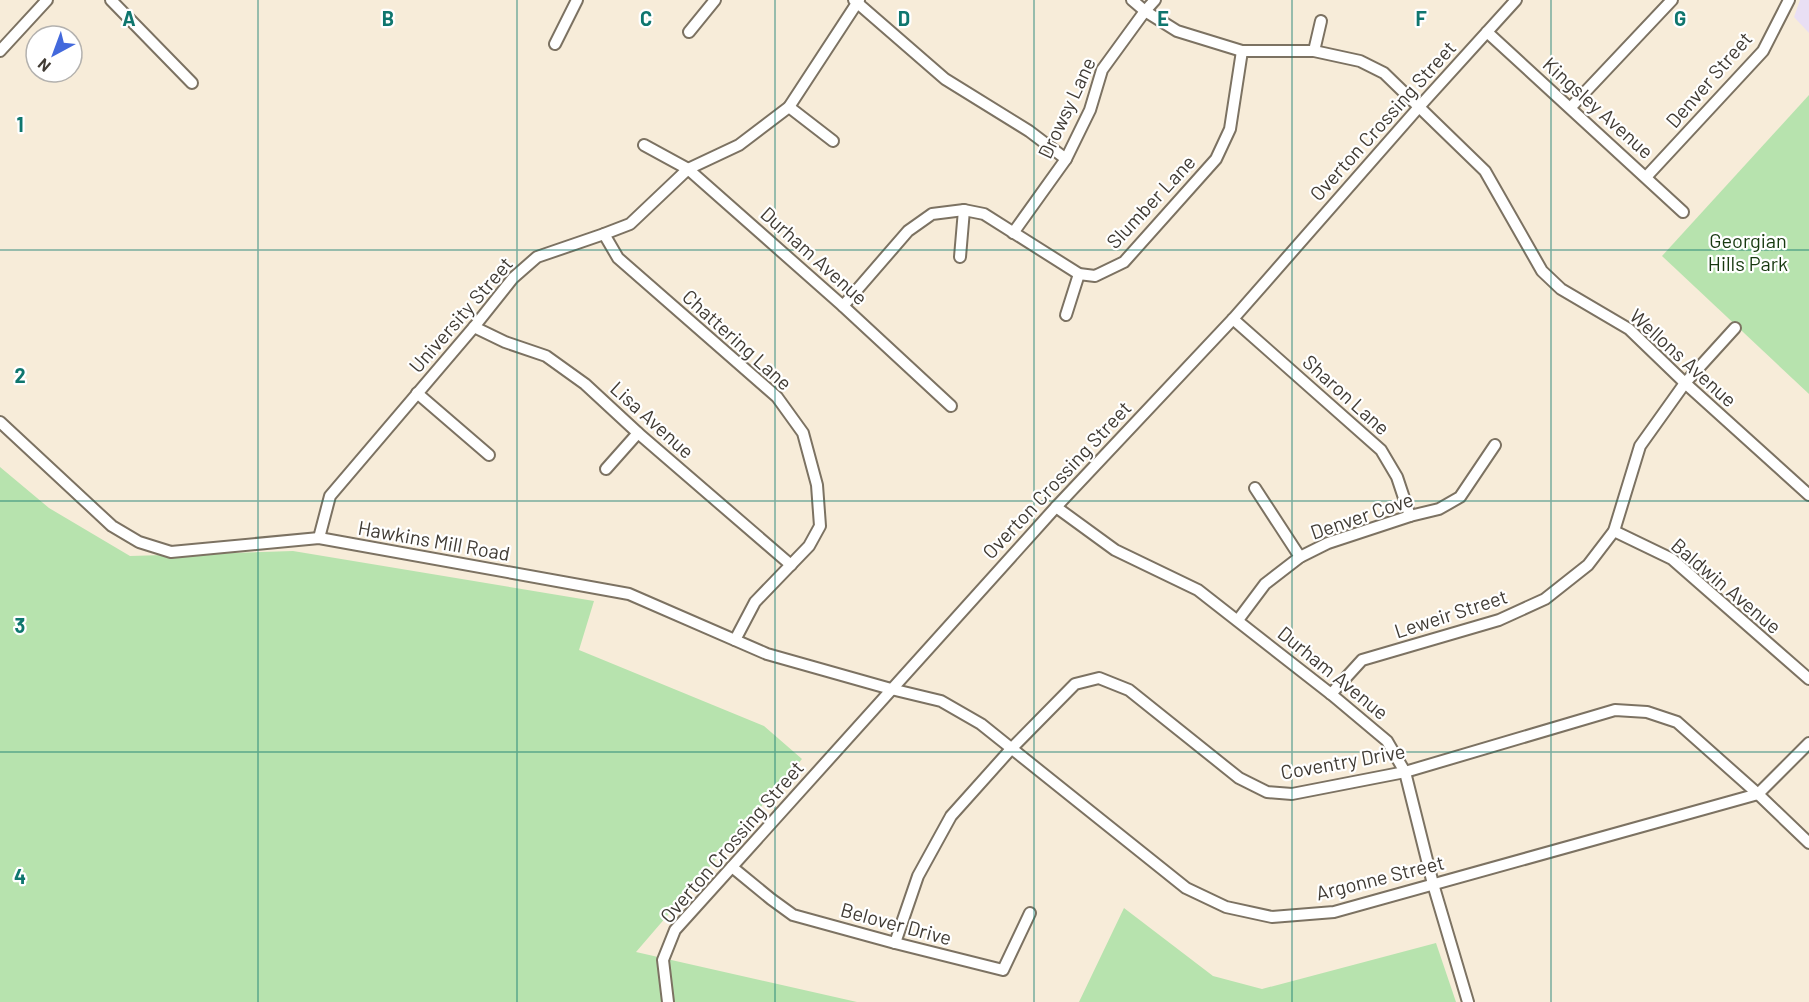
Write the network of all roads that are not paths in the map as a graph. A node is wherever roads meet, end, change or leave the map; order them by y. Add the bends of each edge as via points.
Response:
1 (47, 0) edge
2 (111, 0) edge
3 (577, 0) edge
4 (715, 0) edge
5 (1132, 0) edge
6 (1155, 0) edge
7 (1516, 0) edge
8 (1672, 0) edge
9 (1789, 0) edge
10 (856, 1) edge
11 (1145, 11) junction
12 (1321, 21) dead end
13 (689, 32) dead end
14 (1487, 32) junction
15 (555, 44) dead end
16 (0, 51) edge
17 (1242, 51) junction
18 (1314, 51) junction
19 (192, 83) dead end
20 (789, 106) junction
21 (1419, 106) junction
22 (1571, 107) junction
23 (833, 141) dead end
24 (644, 146) dead end
25 (1066, 159) junction
26 (688, 169) junction
27 (1647, 176) junction
28 (964, 210) junction
29 (1683, 212) dead end
30 (1013, 232) junction
31 (604, 234) junction
32 (960, 257) dead end
33 (1079, 274) junction
34 (843, 306) junction
35 (1066, 315) dead end
36 (1233, 319) junction
37 (474, 327) junction
38 (1735, 327) dead end
39 (1685, 383) junction
40 (417, 393) junction
41 (951, 406) dead end
42 (0, 422) edge
43 (638, 433) junction
44 (1495, 446) dead end
45 (489, 455) dead end
46 (606, 470) dead end
47 (1256, 488) dead end
48 (1809, 495) edge
49 (1056, 507) junction
50 (1410, 516) junction
51 (1614, 531) junction
52 (320, 538) junction
53 (1300, 557) junction
54 (791, 566) junction
55 (1238, 620) junction
56 (735, 640) junction
57 (1809, 679) edge
58 (891, 688) junction
59 (1331, 694) junction
60 (1809, 743) edge
61 (1011, 749) junction
62 (1405, 772) junction
63 (1758, 794) junction
64 (1809, 843) edge
65 (732, 867) junction
66 (1433, 884) junction
67 (1030, 913) dead end
68 (896, 943) junction
69 (668, 1002) edge
70 (1468, 1002) edge

1 - 16 street
2 - 19 street
3 - 15 street
4 - 13 street
5 - 11 street, Wellons Avenue
6 - 11 street, Drowsy Lane
7 - 14 street, Overton Crossing Street
8 - 22 street
9 - 27 street, Denver Street via 1763,51
10 - 20 street, University Street
10 - 25 street via 945,79
11 - 17 street, Wellons Avenue via 1177,31
11 - 25 street, Drowsy Lane via 1102,70 1090,110
12 - 18 street
14 - 21 street, Overton Crossing Street
14 - 22 street, Kingsley Avenue
17 - 18 street, Wellons Avenue
17 - 33 street, Slumber Lane via 1230,129 1216,159 1124,262 1095,276
18 - 21 street, Wellons Avenue via 1360,61 1384,73
20 - 23 street
20 - 26 street, University Street via 739,146
21 - 36 street, Overton Crossing Street
21 - 39 street, Wellons Avenue via 1485,171 1542,271 1561,289 1629,329
22 - 27 street, Kingsley Avenue
24 - 26 street, Durham Avenue
25 - 30 street, Drowsy Lane
26 - 31 street, University Street via 630,224
26 - 34 street, Durham Avenue
27 - 29 street, Kingsley Avenue
28 - 30 street via 984,214
28 - 32 street
28 - 34 street via 932,214 908,231
30 - 33 street
31 - 37 street, University Street via 537,257 513,278
31 - 54 street, Chattering Lane via 618,258 777,398 803,433 817,485 820,526
33 - 35 street
34 - 41 street, Durham Avenue
36 - 49 street, Overton Crossing Street
36 - 50 street, Sharon Lane via 1381,450 1397,477
37 - 40 street, University Street
37 - 43 street, Lisa Avenue via 546,357 585,384
38 - 39 street, Leweir Street
39 - 48 street, Wellons Avenue
39 - 51 street, Leweir Street via 1640,446
40 - 45 street
40 - 52 street, University Street via 330,496
42 - 52 street, Hawkins Mill Road via 112,526 139,542 171,552
43 - 46 street
43 - 54 street, Lisa Avenue
44 - 50 street, Denver Cove via 1460,497 1439,509
47 - 53 street
49 - 55 street, Durham Avenue via 1115,550 1198,590
49 - 58 street, Overton Crossing Street
50 - 53 street, Denver Cove via 1328,543
51 - 57 street, Baldwin Avenue via 1672,559
51 - 59 street, Leweir Street via 1588,565 1545,599 1499,620 1362,660
52 - 56 street, Hawkins Mill Road via 629,594
53 - 55 street, Denver Cove via 1265,584
54 - 56 street, Chattering Lane via 755,602
55 - 59 street, Durham Avenue
56 - 58 street, Hawkins Mill Road via 767,654
58 - 61 street, Argonne Street via 941,701 981,724
58 - 65 street, Overton Crossing Street
59 - 62 street, Durham Avenue via 1387,741
60 - 63 street, Argonne Street
61 - 62 street, Coventry Drive via 1075,684 1099,678 1129,690 1239,778 1267,792 1292,794
61 - 66 street, Argonne Street via 1186,888 1226,907 1272,917 1334,912
61 - 68 street, Coventry Drive via 951,816 918,876
62 - 63 street, Coventry Drive via 1615,710 1647,712 1677,722
62 - 66 street, Durham Avenue
63 - 64 street, Coventry Drive
63 - 66 street, Argonne Street
65 - 68 street, Belover Drive via 793,915
65 - 69 street, Overton Crossing Street via 675,930 663,960
66 - 70 street, Durham Avenue
67 - 68 street, Belover Drive via 1003,970

